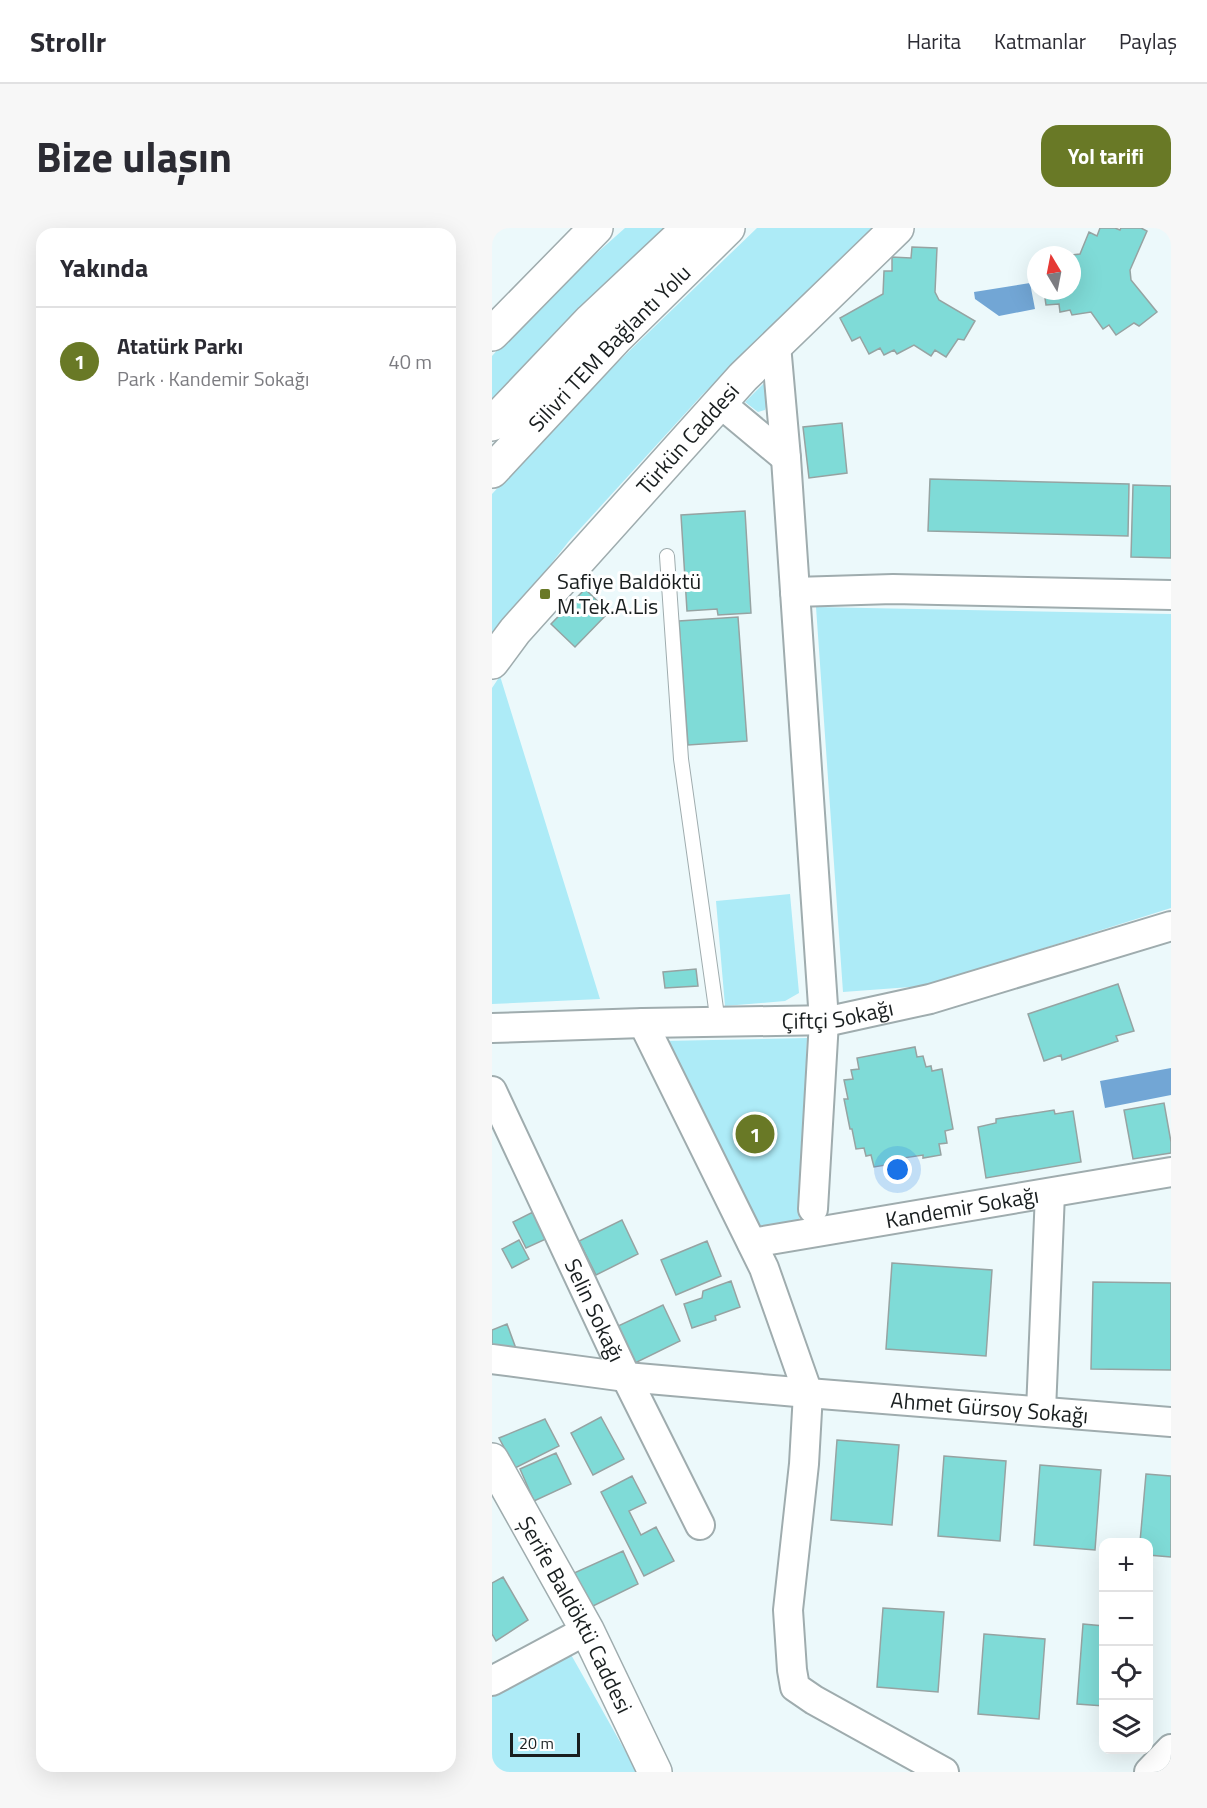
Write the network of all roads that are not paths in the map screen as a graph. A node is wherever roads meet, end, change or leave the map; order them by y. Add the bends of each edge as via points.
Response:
1 (596, 228) edge
2 (689, 228) edge
3 (728, 228) edge
4 (897, 228) edge
5 (492, 334) edge
6 (776, 345) junction
7 (720, 403) junction
8 (492, 424) edge
9 (786, 458) junction
10 (492, 471) edge
11 (667, 556) dead end
12 (795, 592) junction
13 (1171, 595) edge
14 (492, 662) edge
15 (1171, 926) edge
16 (824, 1021) junction
17 (643, 1023) junction
18 (718, 1023) junction
19 (492, 1028) edge
20 (492, 1091) edge
21 (1171, 1172) edge
22 (1050, 1193) junction
23 (813, 1209) dead end
24 (752, 1243) junction
25 (492, 1359) edge
26 (626, 1377) junction
27 (808, 1393) junction
28 (1041, 1411) junction
29 (1171, 1422) edge
30 (492, 1460) edge
31 (700, 1525) dead end
32 (587, 1630) junction
33 (492, 1681) edge
34 (1171, 1749) edge
35 (655, 1772) edge
36 (944, 1772) edge
37 (1149, 1772) edge

1 - 5 main road
2 - 8 main road, Silivri TEM Bağlantı Yolu via 591,320
3 - 10 main road, Silivri TEM Bağlantı Yolu via 616,338
4 - 6 main road, Türkün Caddesi
6 - 7 main road, Türkün Caddesi
6 - 9 street
7 - 9 street
7 - 14 main road, Türkün Caddesi via 515,631
9 - 12 street
11 - 18 lane via 681,759
12 - 13 street via 893,589
12 - 16 street
15 - 16 street, Çiftçi Sokağı via 930,999
16 - 18 street, Çiftçi Sokağı
16 - 23 street
17 - 18 street, Çiftçi Sokağı
17 - 19 street, Çiftçi Sokağı
17 - 24 street
20 - 26 street, Selin Sokağı
21 - 22 street, Kandemir Sokağı
22 - 24 street, Kandemir Sokağı
22 - 28 street
24 - 27 street
25 - 26 street, Ahmet Gürsoy Sokağı
26 - 27 street, Ahmet Gürsoy Sokağı
26 - 31 street, Selin Sokağı
27 - 28 street, Ahmet Gürsoy Sokağı
27 - 36 street via 788,1610 795,1687
28 - 29 street, Ahmet Gürsoy Sokağı
30 - 32 main road, Şerife Baldöktü Caddesi
32 - 33 street
32 - 35 main road, Şerife Baldöktü Caddesi
34 - 37 street

